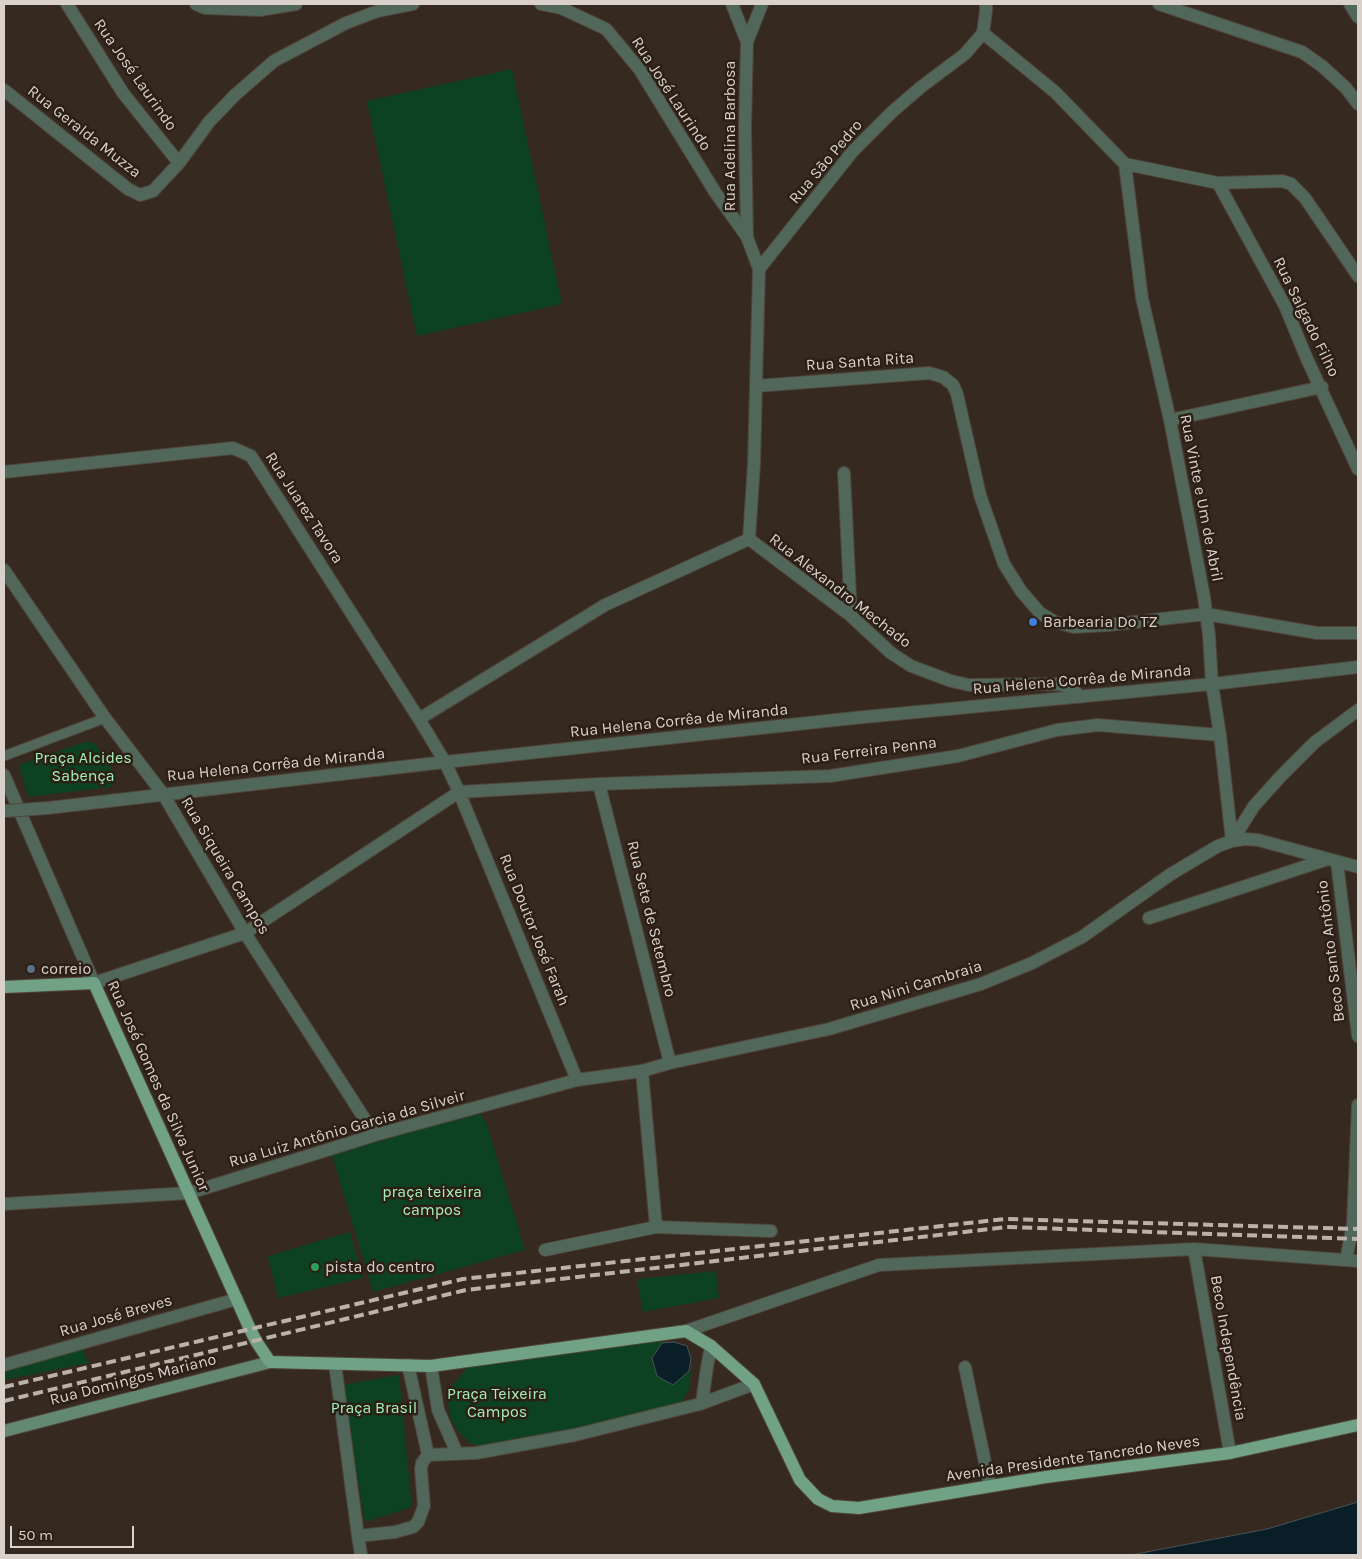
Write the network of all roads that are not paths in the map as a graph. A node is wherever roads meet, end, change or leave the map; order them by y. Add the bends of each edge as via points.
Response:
1 (66, 4) edge
2 (196, 4) edge
3 (296, 4) edge
4 (413, 4) edge
5 (541, 4) edge
6 (732, 4) edge
7 (762, 4) edge
8 (986, 4) edge
9 (1159, 4) edge
10 (1350, 4) edge
11 (377, 7) edge
12 (1358, 17) edge
13 (983, 33) junction
14 (746, 42) junction
15 (4, 90) edge
16 (1358, 104) edge
17 (179, 163) junction
18 (1125, 164) junction
19 (1218, 183) junction
20 (747, 237) junction
21 (759, 269) junction
22 (1358, 276) edge
23 (756, 386) junction
24 (1322, 388) junction
25 (1170, 420) junction
26 (1358, 469) edge
27 (4, 472) edge
28 (844, 473) dead end
29 (748, 539) junction
30 (4, 570) edge
31 (1206, 614) junction
32 (850, 616) junction
33 (1358, 633) edge
34 (1358, 667) edge
35 (1212, 684) junction
36 (1080, 697) junction
37 (1358, 710) edge
38 (105, 718) junction
39 (419, 719) junction
40 (1220, 735) junction
41 (4, 756) edge
42 (445, 762) junction
43 (4, 775) edge
44 (599, 784) junction
45 (460, 792) junction
46 (163, 794) junction
47 (5, 811) edge
48 (1232, 841) junction
49 (1333, 860) junction
50 (1358, 867) edge
51 (1149, 918) dead end
52 (245, 933) junction
53 (94, 983) junction
54 (4, 987) edge
55 (1358, 1036) edge
56 (670, 1063) junction
57 (642, 1071) junction
58 (578, 1080) junction
59 (1358, 1105) edge
60 (375, 1136) junction
61 (189, 1193) junction
62 (4, 1204) edge
63 (1356, 1225) edge
64 (656, 1227) junction
65 (771, 1231) dead end
66 (1194, 1249) junction
67 (545, 1250) dead end
68 (1352, 1260) edge
69 (236, 1299) junction
70 (686, 1331) junction
71 (711, 1346) junction
72 (270, 1362) junction
73 (335, 1364) junction
74 (4, 1365) edge
75 (408, 1365) junction
76 (431, 1366) junction
77 (965, 1367) dead end
78 (754, 1384) junction
79 (702, 1403) junction
80 (1358, 1425) edge
81 (4, 1430) edge
82 (457, 1453) junction
83 (1230, 1453) junction
84 (428, 1455) junction
85 (990, 1486) junction
86 (358, 1536) junction
87 (361, 1555) edge

1 - 17 street, Rua José Laurindo via 123,92
2 - 3 street via 205,8 260,10
4 - 11 street
5 - 20 street, Rua José Laurindo via 561,8 606,29 640,70 715,192
6 - 14 street
7 - 14 street, Rua Adelina Barbosa
8 - 13 street
9 - 16 street via 1302,52 1346,88
10 - 12 street
11 - 17 street, Rua Geralda Muzza via 274,61 235,95
13 - 18 street via 1055,92
13 - 21 street, Rua São Pedro via 965,54 892,112 853,151
14 - 20 street, Rua Adelina Barbosa
15 - 17 street, Rua Geralda Muzza via 128,189 140,195 153,191
18 - 19 street
18 - 25 street, Rua Vinte e Um de Abril via 1142,298
19 - 22 street via 1282,181 1292,184
19 - 24 street, Rua Salgado Filho via 1285,306
20 - 21 street, Rua Adelina Barbosa
21 - 23 street
23 - 29 street
23 - 31 street, Rua Santa Rita via 929,374 943,378 953,385 957,394 980,495 1004,564 1021,591 1040,612 1055,622 1074,627
24 - 25 street
24 - 26 street, Rua Salgado Filho
25 - 31 street, Rua Vinte e Um de Abril
27 - 39 street, Rua Juarez Tavora via 233,448 251,456
28 - 32 street
29 - 32 street, Rua Alexandro Mechado
29 - 39 street via 605,605
30 - 38 street, Rua Siqueira Campos
31 - 33 street via 1317,633
31 - 35 street, Rua Vinte e Um de Abril
32 - 36 street, Rua Alexandro Mechado via 901,660 951,681 969,685 1060,684 1074,690
34 - 35 street, Rua Helena Corrêa de Miranda
35 - 36 street, Rua Helena Corrêa de Miranda
35 - 40 street, Rua Vinte e Um de Abril
36 - 42 street, Rua Helena Corrêa de Miranda
37 - 48 street via 1315,742 1281,776 1254,806
38 - 41 lane
38 - 46 street, Rua Siqueira Campos
39 - 42 street, Rua Juarez Tavora
40 - 44 street, Rua Ferreira Penna via 1098,724 1057,730 958,756 830,776
40 - 48 street, Rua Vinte e Um de Abril
42 - 45 street, Rua Juarez Tavora
42 - 46 street, Rua Helena Corrêa de Miranda
43 - 53 street, Rua José Gomes da Silva Junior
44 - 45 street, Rua Ferreira Penna
44 - 56 street, Rua Sete de Setembro
45 - 52 street
45 - 58 street, Rua Doutor José Farah
46 - 47 street, Rua Helena Corrêa de Miranda, bridge
46 - 52 street, Rua Siqueira Campos
48 - 49 street via 1258,840
48 - 56 street, Rua Nini Cambraia via 1172,874 1082,937 981,984 829,1029
49 - 50 street
49 - 51 street
49 - 55 street, Beco Santo Antônio
52 - 53 street
52 - 60 street, Rua Siqueira Campos
53 - 54 main road
53 - 61 main road, Rua José Gomes da Silva Junior
56 - 57 street, Rua Nini Cambraia
57 - 58 street, Rua Nini Cambraia
57 - 64 street
58 - 60 street, Rua Luiz Antônio Garcia da Silveir
59 - 63 street
60 - 61 street, Rua Luiz Antônio Garcia da Silveir
61 - 62 street, Rua Luiz Antônio Garcia da Silveir
61 - 69 main road, Rua José Gomes da Silva Junior
63 - 68 street
64 - 65 street
64 - 67 street
66 - 68 street
66 - 70 street via 880,1265
66 - 83 street, Beco Independência
69 - 72 main road, Rua José Gomes da Silva Junior
69 - 74 street, Rua José Breves
70 - 71 main road
70 - 76 main road
71 - 78 main road
71 - 79 street
72 - 73 main road
72 - 81 street, Rua Domingos Mariano
73 - 75 main road
73 - 86 street
75 - 76 main road
75 - 84 street
76 - 82 street via 438,1410
77 - 85 street
78 - 79 street
78 - 85 main road, Avenida Presidente Tancredo Neves via 800,1480 818,1499 832,1506 859,1508
79 - 82 street via 575,1435 476,1453
80 - 83 main road, Avenida Presidente Tancredo Neves
82 - 84 street
83 - 85 main road, Avenida Presidente Tancredo Neves
84 - 86 street via 421,1469 424,1506 418,1522 396,1532
86 - 87 street

